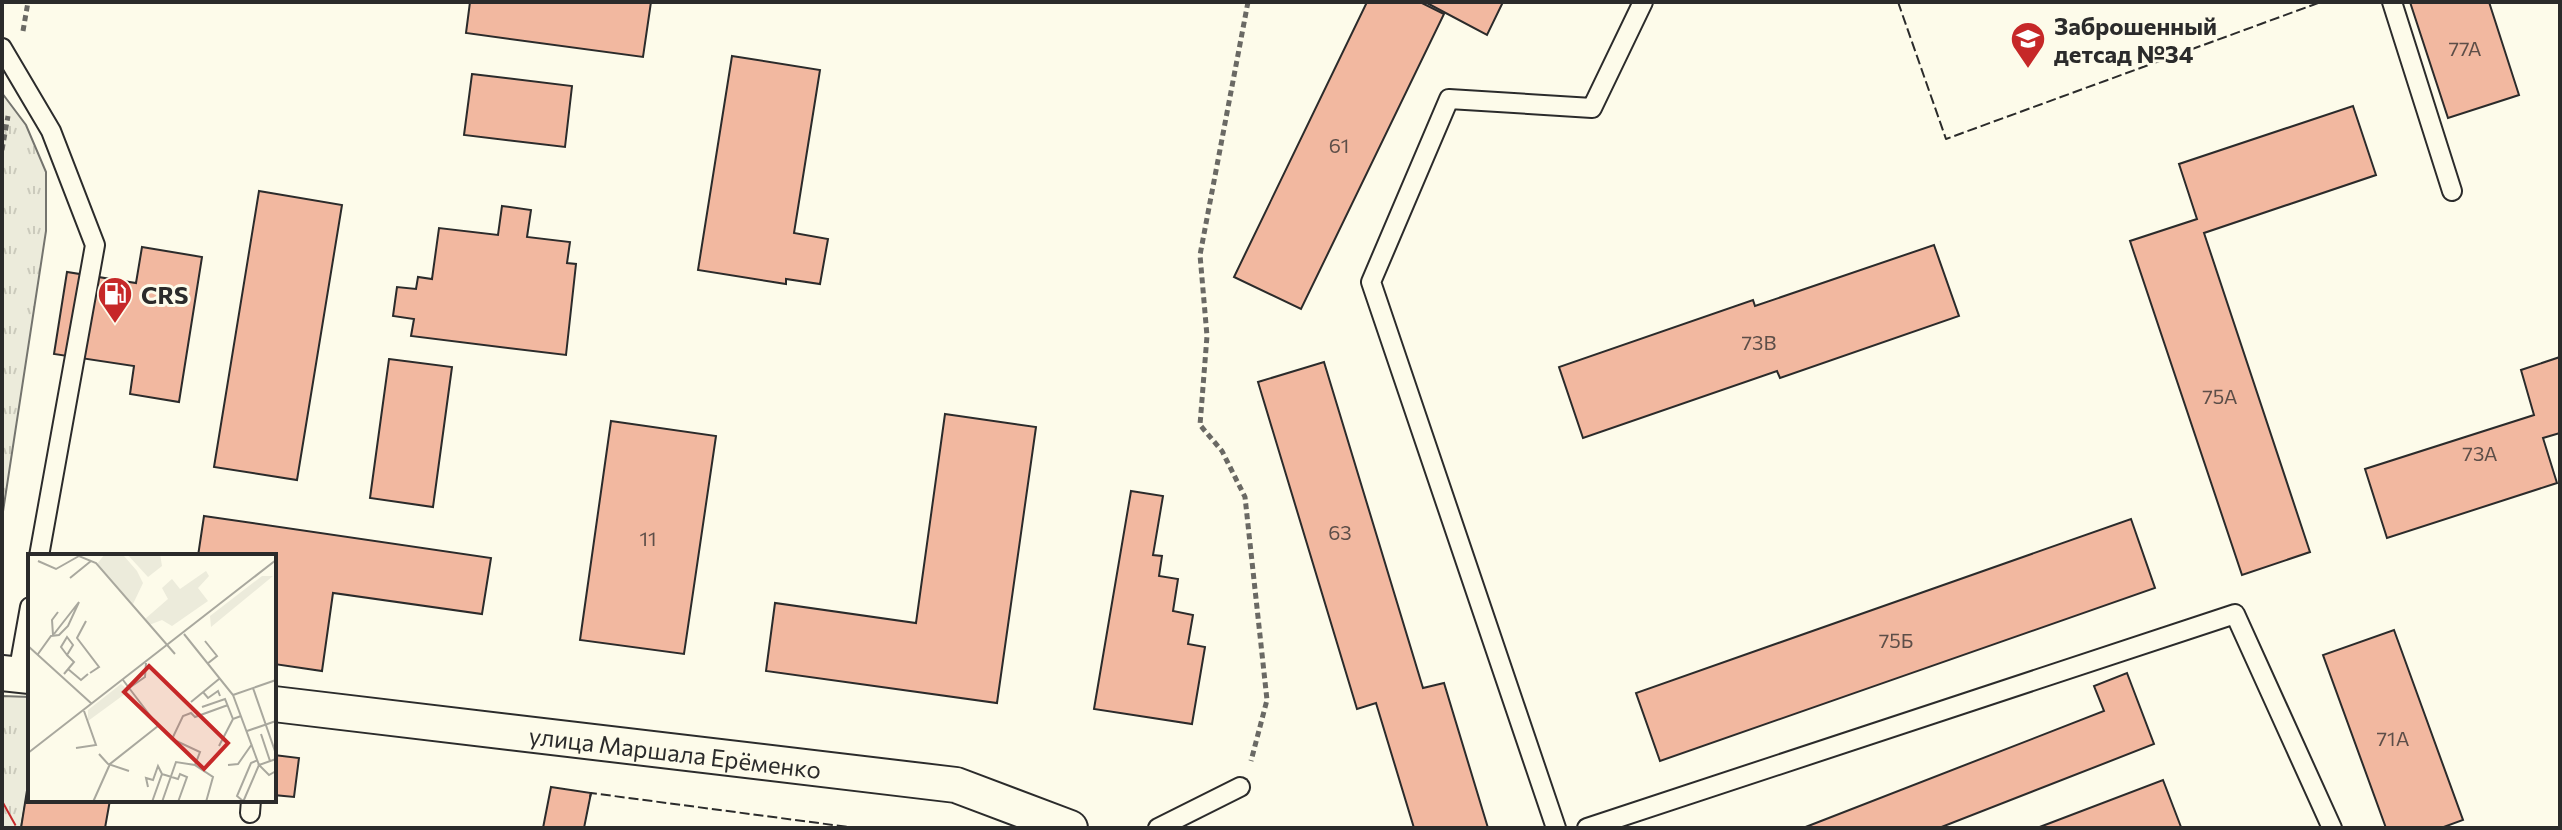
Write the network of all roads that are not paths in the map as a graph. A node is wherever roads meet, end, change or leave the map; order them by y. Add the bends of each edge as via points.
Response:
1 (1643, 2) edge
2 (2392, 2) edge
3 (2, 48) edge
4 (2452, 191) dead end
5 (39, 554) edge
6 (28, 617) edge
7 (17, 674) edge
8 (276, 704) edge
9 (1240, 787) road end
10 (1070, 828) edge
11 (1158, 828) edge
12 (1556, 828) edge
13 (1587, 828) edge
14 (2332, 828) edge

1 - 12 lane via 1592,108 1449,99 1371,282
2 - 4 lane
3 - 5 lane via 51,131 95,245
6 - 7 lane
8 - 10 street, улица Маршала Ерёменко via 956,785
9 - 11 lane
13 - 14 lane via 2235,614

